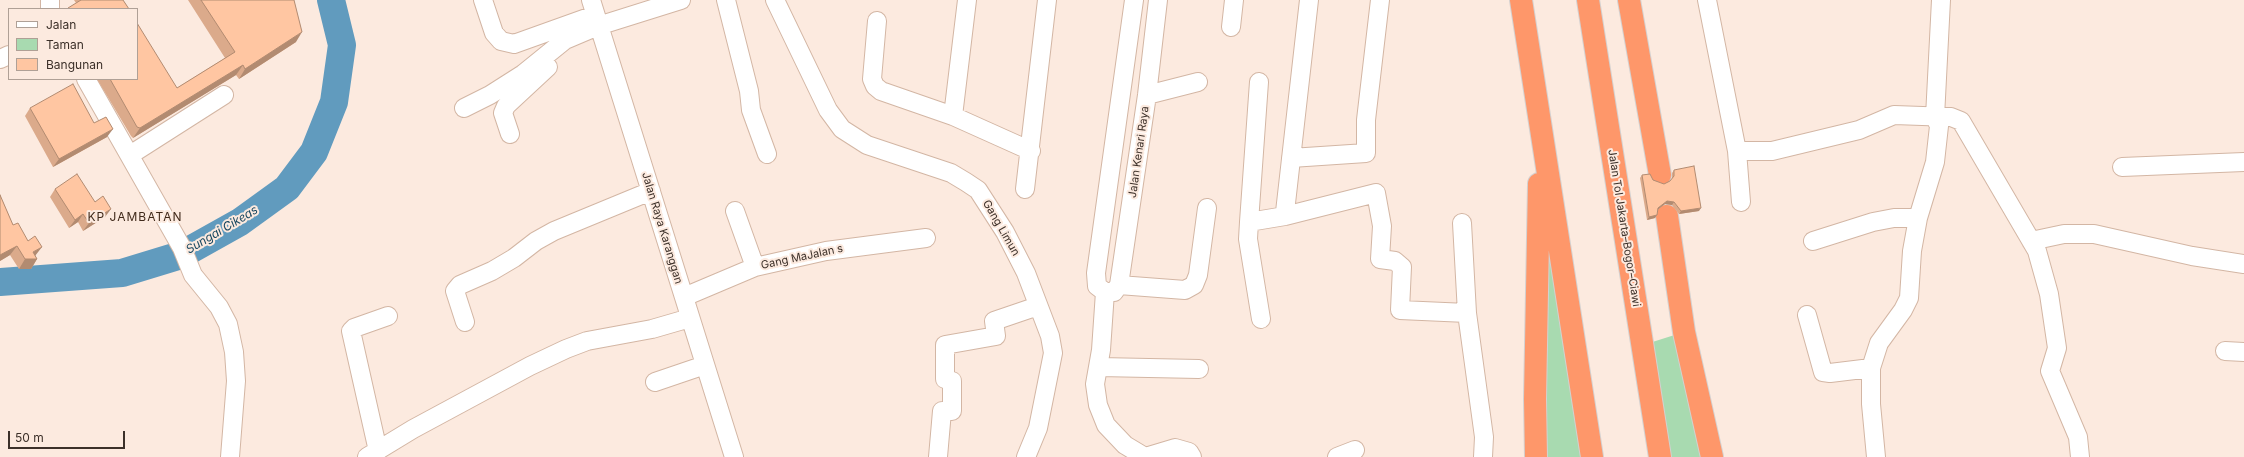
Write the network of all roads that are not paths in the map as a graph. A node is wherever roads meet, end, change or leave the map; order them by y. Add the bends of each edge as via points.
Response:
1 (483, 0) edge
2 (681, 0) edge
3 (726, 0) edge
4 (775, 0) edge
5 (967, 0) edge
6 (1047, 0) edge
7 (1134, 0) edge
8 (1158, 0) edge
9 (1234, 0) edge
10 (1309, 0) edge
11 (1380, 0) edge
12 (1521, 0) edge
13 (1588, 0) edge
14 (1629, 0) edge
15 (1707, 0) edge
16 (1941, 0) edge
17 (596, 18) edge
18 (878, 21) dead end
19 (1231, 27) dead end
20 (87, 80) edge
21 (1198, 82) dead end
22 (1259, 82) dead end
23 (224, 95) dead end
24 (1147, 95) junction
25 (464, 108) dead end
26 (952, 116) junction
27 (1935, 117) junction
28 (1540, 124) junction
29 (510, 134) dead end
30 (1031, 151) junction
31 (1737, 151) junction
32 (767, 154) dead end
33 (130, 155) junction
34 (1291, 158) junction
35 (2244, 162) edge
36 (2122, 167) dead end
37 (1660, 175) dead end
38 (1025, 189) dead end
39 (651, 191) junction
40 (1741, 202) dead end
41 (1208, 208) dead end
42 (736, 211) dead end
43 (1285, 212) dead end
44 (1667, 216) dead end
45 (1918, 218) junction
46 (1249, 222) junction
47 (1462, 223) dead end
48 (926, 238) dead end
49 (1813, 241) dead end
50 (2032, 241) junction
51 (2244, 264) edge
52 (755, 267) junction
53 (1112, 289) junction
54 (684, 297) junction
55 (1038, 306) junction
56 (1466, 313) junction
57 (1807, 315) dead end
58 (388, 316) dead end
59 (690, 318) junction
60 (1261, 319) dead end
61 (465, 322) dead end
62 (2225, 351) dead end
63 (2244, 352) edge
64 (705, 365) junction
65 (1099, 367) junction
66 (1871, 368) junction
67 (1199, 369) dead end
68 (655, 382) dead end
69 (1355, 450) dead end
70 (372, 454) edge
71 (230, 457) edge
72 (734, 457) edge
73 (938, 457) edge
74 (1026, 457) edge
75 (1145, 457) edge
76 (1192, 457) edge
77 (1338, 457) edge
78 (1483, 457) edge
79 (1536, 457) edge
80 (1592, 457) edge
81 (1660, 457) edge
82 (1712, 457) edge
83 (1876, 457) edge
84 (2080, 457) edge

1 - 17 street via 494,33 502,41 514,44
2 - 17 street
3 - 32 street via 749,91 751,110
4 - 55 street, Gang Limun via 828,110 842,129 867,145 951,173 978,190 1005,232 1026,273
5 - 26 street
6 - 30 street
7 - 53 street via 1096,273 1097,286
8 - 24 street, Jalan Kenari Raya
9 - 19 street
10 - 34 street
11 - 34 street via 1366,120 1366,153
12 - 28 highway
13 - 81 highway, Jalan Tol Jakarta–Bogor–Ciawi
14 - 37 highway
15 - 31 street
16 - 27 street
17 - 25 street via 523,74
17 - 29 street via 567,51 506,106 503,113
17 - 39 street, Jalan Raya Karanggan
18 - 26 street via 872,79 875,86 881,91
20 - 33 street
21 - 24 street
22 - 46 street
23 - 33 street
24 - 53 street, Jalan Kenari Raya
26 - 30 street
27 - 31 street via 1894,115 1859,130 1772,151
27 - 45 street via 1939,126 1935,162
27 - 50 street via 1956,118 1966,126
28 - 79 highway
28 - 80 highway
30 - 38 street
31 - 40 street
33 - 71 street via 182,248 193,275 219,307 228,324 234,352 236,381
34 - 43 street
35 - 36 street
39 - 54 street, Jalan Raya Karanggan
39 - 61 street via 554,231 497,268 460,285 455,291
41 - 53 street via 1198,275 1194,285 1185,290
42 - 52 street
44 - 82 highway via 1684,332
45 - 49 street via 1894,218 1873,222
45 - 66 street via 1912,251 1909,298 1879,343
46 - 56 street via 1285,216 1376,192 1382,226 1380,259 1395,261 1402,267 1400,310
46 - 60 street via 1248,239
47 - 56 street
48 - 52 street, Gang MaJalan s via 826,251
50 - 51 street via 2064,234 2094,234 2192,256
50 - 84 street via 2042,267 2057,348 2050,371 2078,437
52 - 54 street, Gang MaJalan s
53 - 65 street, Jalan Kenari Raya
54 - 59 street, Jalan Raya Karanggan
55 - 73 street via 994,321 996,336 945,345 945,379 952,381 952,411 942,411
55 - 74 street, Gang Limun via 1050,336 1053,353 1038,428
56 - 78 street via 1484,437
57 - 66 street via 1822,372
58 - 70 street via 354,328 351,332
59 - 64 street, Jalan Raya Karanggan
59 - 70 street via 652,329 587,341 566,349 413,429
62 - 63 street
64 - 68 street
64 - 72 street, Jalan Raya Karanggan
65 - 67 street
65 - 75 street, Jalan Kenari Raya via 1095,384 1098,405 1106,425 1125,445
66 - 83 street via 1871,404
69 - 77 street
75 - 76 street via 1175,448 1189,452

